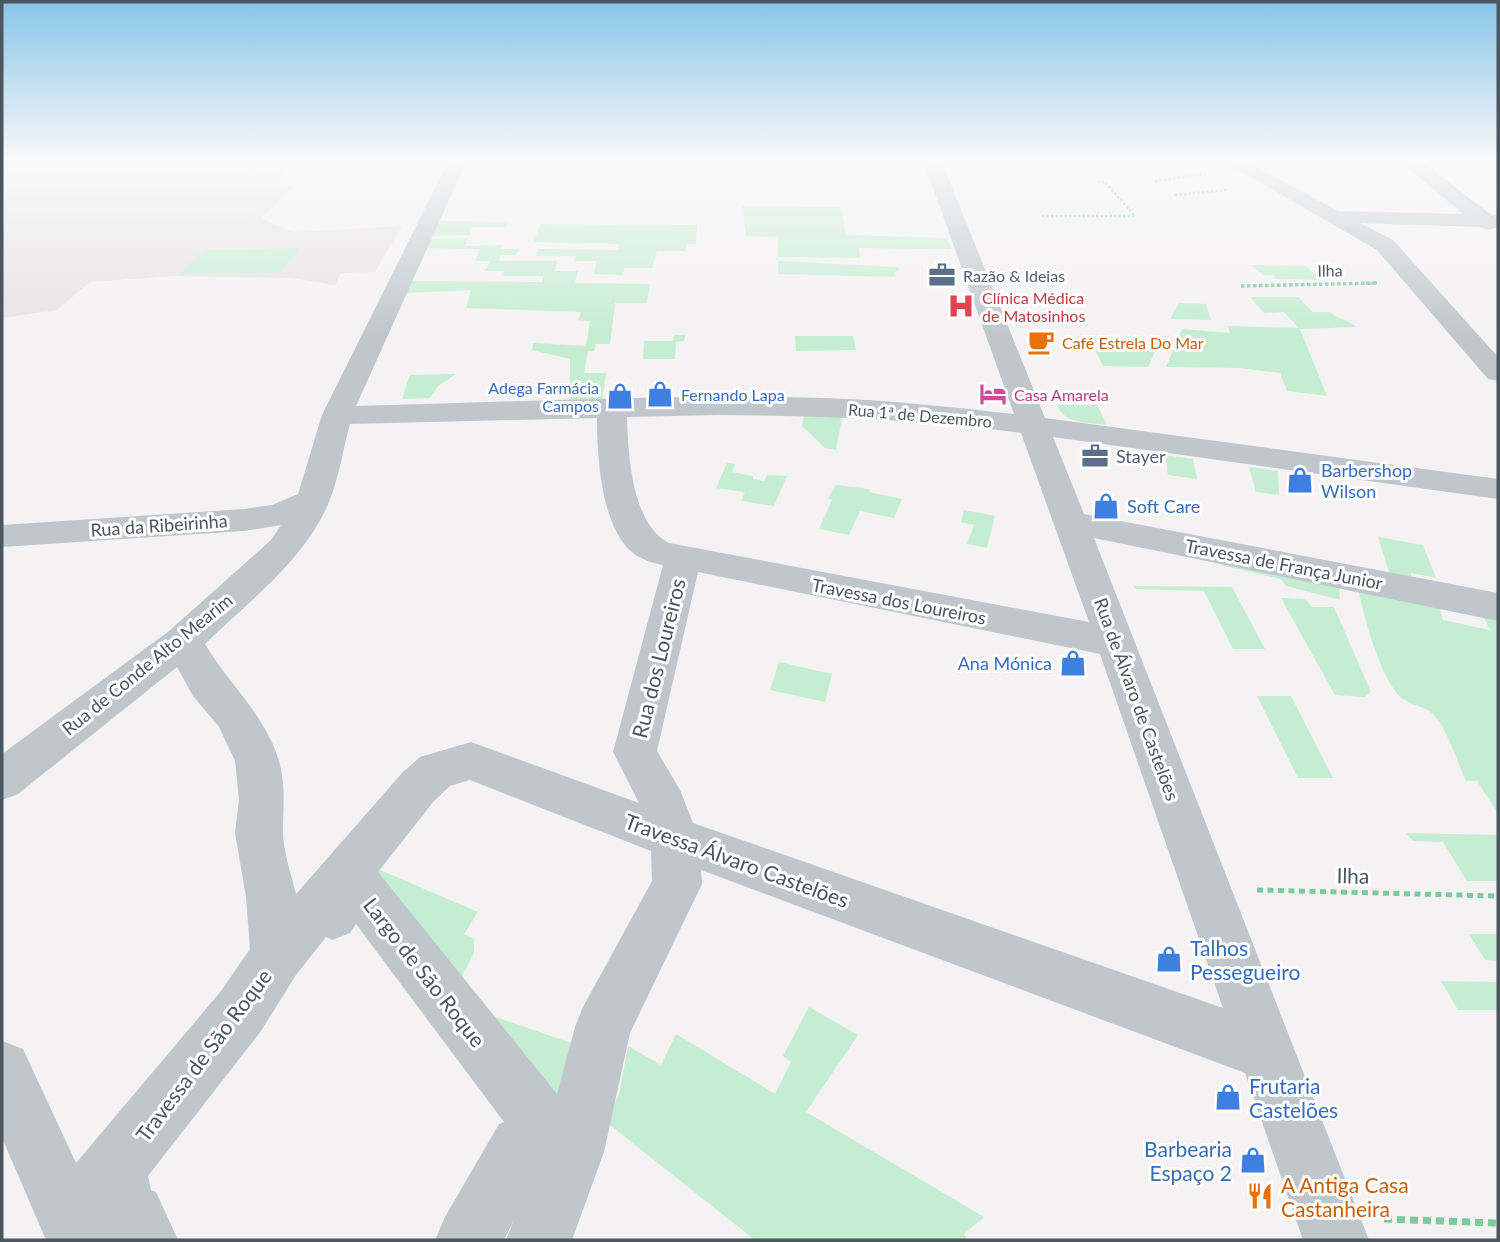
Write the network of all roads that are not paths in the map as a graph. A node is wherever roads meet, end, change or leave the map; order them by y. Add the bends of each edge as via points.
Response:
1 (430, 218) edge
2 (954, 218) edge
3 (1339, 218) edge
4 (1414, 218) edge
5 (1495, 220) edge
6 (1498, 373) edge
7 (612, 409) junction
8 (337, 415) junction
9 (1031, 426) junction
10 (1498, 489) edge
11 (313, 500) junction
12 (1070, 522) junction
13 (2, 536) edge
14 (682, 559) junction
15 (1498, 607) edge
16 (183, 641) junction
17 (1116, 642) junction
18 (2, 780) edge
19 (674, 838) junction
20 (277, 956) junction
21 (1267, 1052) junction
22 (2, 1070) edge
23 (75, 1229) edge
24 (1331, 1229) edge
25 (145, 1240) edge
26 (468, 1240) edge
27 (539, 1240) edge

1 - 8 street, Rua de Conde Alto Mearim
2 - 9 street, Rua de Álvaro de Castelões
3 - 6 street via 1385,244
4 - 5 street
7 - 8 street, Rua 1ª de Dezembro
7 - 9 street, Rua 1ª de Dezembro via 824,407
7 - 14 street, Rua dos Loureiros via 628,519 641,542
8 - 11 street, Rua de Conde Alto Mearim
9 - 10 street, Rua 1ª de Dezembro
9 - 12 street, Rua de Álvaro de Castelões
11 - 13 street, Rua da Ribeirinha via 279,515 244,520
11 - 16 street, Rua de Conde Alto Mearim via 283,548
12 - 15 street, Travessa de França Junior
12 - 17 street, Rua de Álvaro de Castelões
14 - 17 street, Travessa dos Loureiros
14 - 19 street, Rua dos Loureiros via 635,752 664,805
16 - 18 street, Rua de Conde Alto Mearim
16 - 20 street, Travessa de São Roque via 208,685 235,716 257,761 262,799 259,833
17 - 21 street, Rua de Álvaro de Castelões
19 - 20 street, Travessa Álvaro Castelões via 471,761 455,764 436,771 418,787
19 - 21 street, Travessa Álvaro Castelões
19 - 27 street, Rua dos Loureiros via 677,884 603,1027 573,1152
20 - 23 street, Travessa de São Roque via 241,1011 132,1147
21 - 24 street, Rua de Álvaro de Castelões
22 - 23 street
25 - 26 street, Largo de São Roque via 132,1215 104,1240 93,1219 159,1144 356,883 554,1138 538,1166 521,1146

